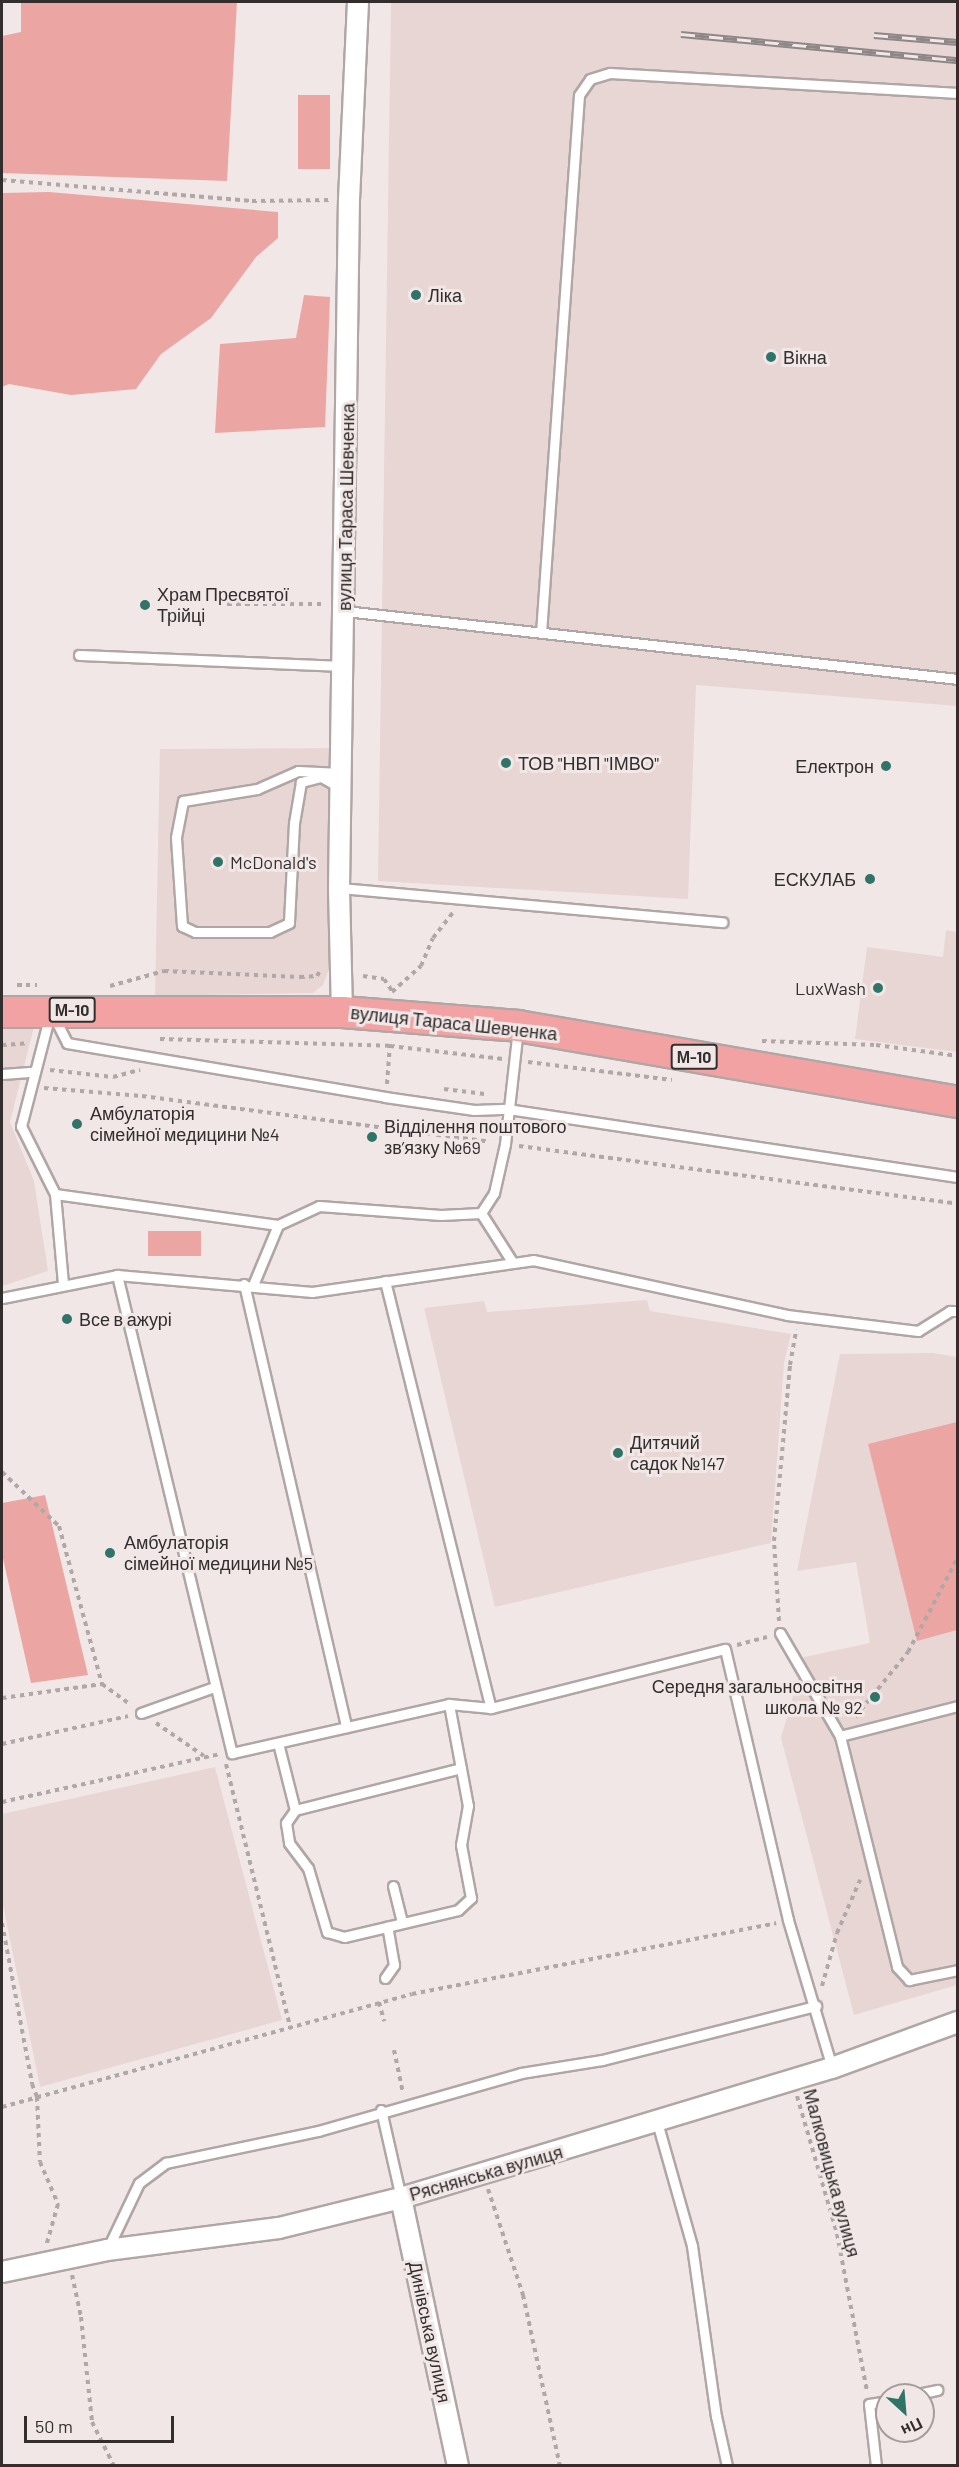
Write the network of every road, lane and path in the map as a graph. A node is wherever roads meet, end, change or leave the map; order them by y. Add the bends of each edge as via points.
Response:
1 (358, 2) edge
2 (957, 93) edge
3 (2, 180) edge
4 (349, 200) junction
5 (218, 604) dead end
6 (338, 608) junction
7 (541, 633) junction
8 (79, 655) dead end
9 (344, 666) junction
10 (957, 679) edge
11 (341, 780) junction
12 (339, 888) junction
13 (466, 897) junction
14 (722, 922) dead end
15 (317, 976) dead end
16 (363, 976) dead end
17 (28, 985) dead end
18 (103, 988) dead end
19 (45, 998) junction
20 (2, 1012) edge
21 (342, 1012) junction
22 (518, 1026) junction
23 (157, 1039) dead end
24 (42, 1042) junction
25 (2, 1045) edge
26 (876, 1045) dead end
27 (390, 1046) junction
28 (957, 1056) edge
29 (514, 1061) junction
30 (146, 1068) dead end
31 (51, 1070) dead end
32 (33, 1072) junction
33 (2, 1074) edge
34 (677, 1080) dead end
35 (57, 1089) dead end
36 (385, 1097) junction
37 (957, 1102) edge
38 (508, 1109) junction
39 (490, 1142) dead end
40 (518, 1146) dead end
41 (957, 1177) edge
42 (54, 1194) junction
43 (957, 1204) edge
44 (481, 1212) junction
45 (279, 1225) junction
46 (513, 1263) junction
47 (117, 1275) junction
48 (385, 1281) junction
49 (63, 1283) junction
50 (249, 1284) junction
51 (2, 1298) edge
52 (957, 1311) edge
53 (799, 1317) junction
54 (2, 1473) edge
55 (957, 1557) edge
56 (780, 1633) junction
57 (724, 1649) junction
58 (102, 1684) junction
59 (214, 1687) junction
60 (2, 1698) edge
61 (449, 1704) junction
62 (957, 1706) edge
63 (491, 1708) junction
64 (141, 1713) junction
65 (346, 1727) junction
66 (840, 1736) junction
67 (278, 1743) junction
68 (2, 1744) edge
69 (228, 1754) junction
70 (205, 1757) junction
71 (461, 1768) junction
72 (2, 1802) edge
73 (295, 1810) junction
74 (870, 1858) junction
75 (393, 1886) dead end
76 (789, 1920) junction
77 (2, 1923) edge
78 (402, 1923) junction
79 (387, 1927) junction
80 (957, 1970) edge
81 (385, 1978) dead end
82 (379, 2002) junction
83 (816, 2006) junction
84 (384, 2021) dead end
85 (957, 2022) edge
86 (290, 2027) junction
87 (394, 2050) dead end
88 (832, 2068) junction
89 (792, 2079) junction
90 (37, 2097) junction
91 (405, 2104) junction
92 (2, 2107) edge
93 (381, 2110) junction
94 (657, 2122) junction
95 (483, 2174) junction
96 (401, 2198) junction
97 (107, 2250) junction
98 (68, 2256) junction
99 (42, 2261) junction
100 (2, 2272) edge
101 (875, 2403) edge
102 (869, 2404) junction
103 (114, 2466) edge
104 (458, 2466) edge
105 (560, 2466) edge
106 (728, 2466) edge
107 (876, 2466) edge

1 - 4 street, вулиця Тараса Шевченка
2 - 7 lane via 610,73 590,79 579,95
3 - 4 path via 252,201
4 - 6 street, вулиця Тараса Шевченка
5 - 6 path
6 - 7 lane
6 - 9 street, вулиця Тараса Шевченка
7 - 10 lane
8 - 9 lane
9 - 11 street, вулиця Тараса Шевченка
11 - 11 lane via 297,771 257,789 183,801 176,837 182,926 195,932 270,932 289,923 294,823 301,782 321,777
11 - 12 street, вулиця Тараса Шевченка
12 - 13 lane
12 - 21 street, вулиця Тараса Шевченка
13 - 14 lane
13 - 16 path via 433,938 421,966 392,992 384,979
15 - 18 path via 164,971
17 - 19 path
19 - 20 main road, вулиця Тараса Шевченка / М-10
19 - 21 main road, вулиця Тараса Шевченка / М-10
19 - 24 lane
19 - 36 lane via 67,1043
21 - 22 main road, вулиця Тараса Шевченка / М-10
22 - 29 lane
22 - 37 main road, вулиця Тараса Шевченка / М-10
23 - 27 path
24 - 25 path
24 - 32 lane
26 - 28 path
27 - 29 path
27 - 36 path
29 - 34 path
29 - 38 lane
30 - 31 path via 113,1077
32 - 33 lane
32 - 42 lane via 21,1126
35 - 39 path
36 - 38 lane via 474,1110
38 - 41 lane
38 - 44 lane via 494,1193
40 - 43 path
42 - 45 lane
42 - 49 lane
44 - 45 lane via 441,1215 319,1206
44 - 46 lane
45 - 50 lane
46 - 48 lane
46 - 53 lane via 533,1260
47 - 49 lane
47 - 50 lane
47 - 59 lane
48 - 50 lane via 312,1292
48 - 63 lane
49 - 51 lane
50 - 65 lane
52 - 53 lane via 950,1311 918,1331
53 - 56 path via 789,1365 774,1541
54 - 58 path via 60,1527
55 - 66 path via 908,1652
56 - 57 path
56 - 66 lane
57 - 63 lane
57 - 76 lane
58 - 60 path
58 - 64 path
59 - 64 lane
59 - 69 lane
61 - 63 lane
61 - 65 lane
61 - 71 lane
62 - 66 lane
64 - 68 path
64 - 70 path
65 - 67 lane
66 - 74 lane
67 - 69 lane
67 - 73 lane
69 - 70 path
69 - 86 path
70 - 72 path
71 - 73 lane
71 - 78 lane via 468,1806 460,1845 471,1898 458,1910
73 - 79 lane via 286,1823 289,1843 308,1868 327,1932 344,1937
74 - 80 lane via 901,1975 919,1980
74 - 83 path via 837,1933
75 - 78 lane
76 - 82 path
76 - 83 lane
77 - 90 path
78 - 79 lane
79 - 81 lane via 394,1965
82 - 84 path
82 - 86 path
83 - 88 lane
83 - 91 lane via 602,2060 520,2073
85 - 88 street, Ряснянська вулиця
86 - 90 path
87 - 91 path
88 - 89 street, Ряснянська вулиця
89 - 94 street, Ряснянська вулиця
89 - 102 path, Малковицька вулиця via 846,2275
90 - 92 path
90 - 99 path via 40,2162 58,2204
91 - 93 lane
93 - 96 lane
93 - 97 lane via 318,2131 166,2163 139,2183
94 - 95 street, Ряснянська вулиця
94 - 106 lane via 692,2246 716,2416
95 - 96 street, Ряснянська вулиця
95 - 105 path via 523,2295
96 - 97 street, Ряснянська вулиця via 279,2228
96 - 104 street, Динівська вулиця
97 - 98 street, Ряснянська вулиця
98 - 99 street, Ряснянська вулиця
98 - 103 path via 81,2318 92,2421
99 - 100 street, Ряснянська вулиця
101 - 102 lane
102 - 107 lane

